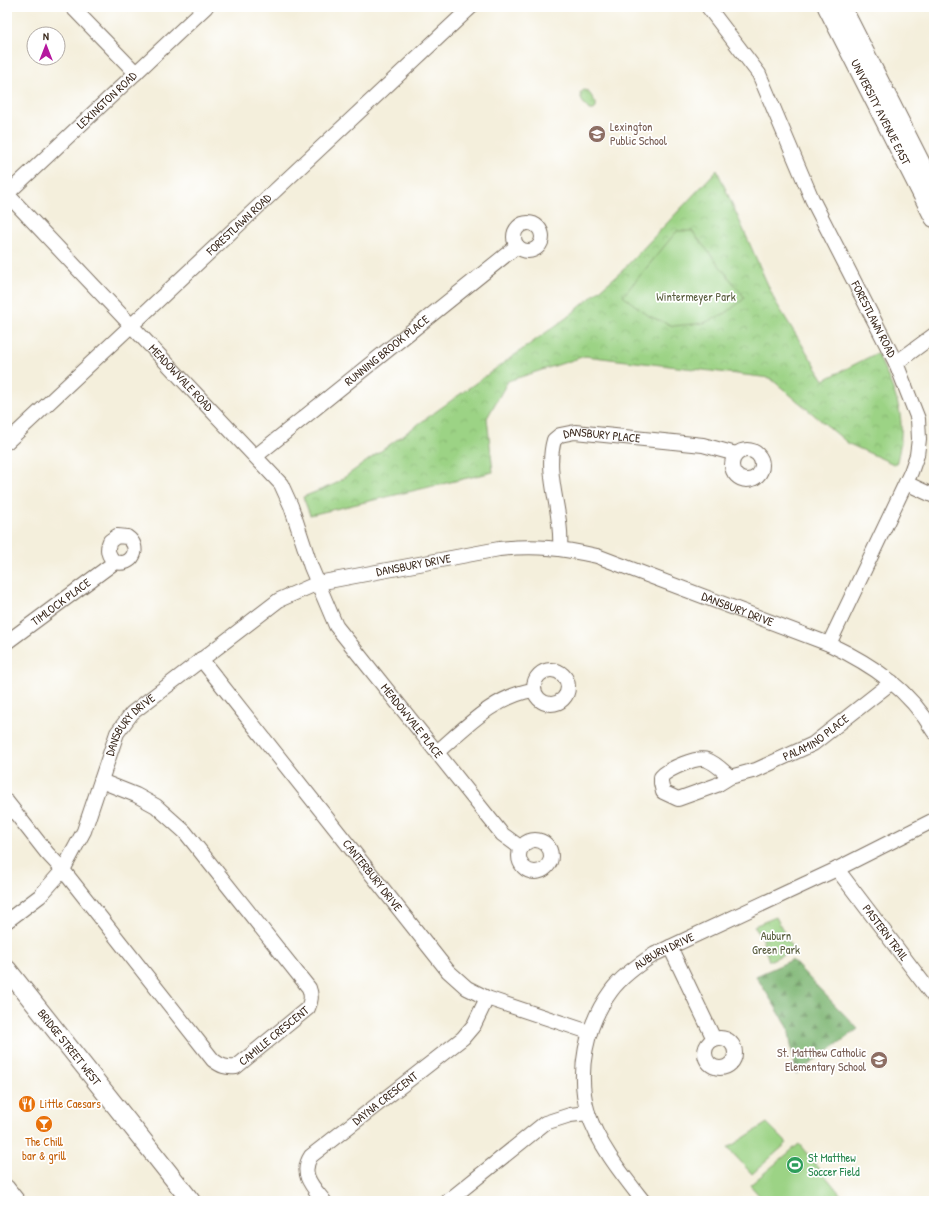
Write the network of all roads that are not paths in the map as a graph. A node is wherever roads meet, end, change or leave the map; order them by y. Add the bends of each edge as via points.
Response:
1 (72, 7) edge
2 (206, 7) edge
3 (471, 7) edge
4 (708, 7) edge
5 (827, 7) edge
6 (842, 7) edge
7 (136, 73) junction
8 (934, 189) edge
9 (7, 194) edge
10 (934, 218) edge
11 (517, 246) dead end
12 (132, 326) junction
13 (934, 335) edge
14 (896, 363) junction
15 (7, 442) edge
16 (736, 454) dead end
17 (256, 456) junction
18 (906, 483) junction
19 (934, 496) edge
20 (560, 548) junction
21 (115, 562) dead end
22 (318, 583) junction
23 (7, 642) edge
24 (829, 644) junction
25 (201, 659) junction
26 (892, 682) junction
27 (534, 690) dead end
28 (934, 732) edge
29 (437, 752) junction
30 (730, 777) dead end
31 (101, 781) junction
32 (7, 802) edge
33 (934, 820) edge
34 (521, 848) dead end
35 (837, 869) junction
36 (63, 870) junction
37 (7, 921) edge
38 (670, 947) junction
39 (7, 969) edge
40 (934, 997) edge
41 (487, 998) junction
42 (589, 1032) junction
43 (714, 1039) dead end
44 (588, 1113) junction
45 (7, 1187) edge
46 (18, 1201) edge
47 (191, 1201) edge
48 (324, 1201) edge
49 (448, 1201) edge
50 (643, 1201) edge

1 - 7 street
2 - 7 street, LEXINGTON ROAD
3 - 12 street, FORESTLAWN ROAD
4 - 14 street, FORESTLAWN ROAD via 759,74 812,199
5 - 10 main road, UNIVERSITY AVENUE EAST
6 - 8 main road, UNIVERSITY AVENUE EAST
7 - 9 street, LEXINGTON ROAD
9 - 12 street, MEADOWVALE ROAD
11 - 17 street, RUNNING BROOK PLACE
12 - 15 street, FORESTLAWN ROAD
12 - 17 street, MEADOWVALE ROAD
13 - 14 street
14 - 18 street, FORESTLAWN ROAD via 918,419 917,455
16 - 20 street, DANSBURY PLACE via 703,445 575,432 560,435 554,440 551,462 561,532
17 - 22 street, MEADOWVALE ROAD via 281,484
18 - 19 street
18 - 24 street, FORESTLAWN ROAD
20 - 22 street, DANSBURY DRIVE via 528,546 499,549
20 - 24 street, DANSBURY DRIVE via 597,556
21 - 23 street, TIMLOCK PLACE
22 - 25 street, DANSBURY DRIVE via 279,600
22 - 29 street, MEADOWVALE PLACE via 336,626
24 - 26 street, DANSBURY DRIVE via 862,659
25 - 31 street, DANSBURY DRIVE via 132,713 116,733
25 - 41 street, CANTERBURY DRIVE via 448,971 467,988
26 - 28 street, DANSBURY DRIVE via 914,704
26 - 30 street, PALAMINO PLACE via 813,744 756,770
27 - 29 street via 521,692 497,702
29 - 34 street, MEADOWVALE PLACE via 502,834
31 - 36 street, DANSBURY DRIVE via 84,831
31 - 36 street, CAMILLE CRESCENT via 156,806 185,832 309,988 312,994 308,1008 236,1066 222,1066 213,1060
32 - 36 street
33 - 35 street, AUBURN DRIVE
35 - 38 street, AUBURN DRIVE
35 - 40 street, PASTERN TRAIL
36 - 37 street, DANSBURY DRIVE via 40,896
38 - 42 street, AUBURN DRIVE via 638,965 611,990
38 - 43 street
39 - 47 main road, BRIDGE STREET WEST
41 - 42 street, CANTERBURY DRIVE
41 - 48 street, DAYNA CRESCENT via 474,1025 463,1038 311,1156 306,1175
42 - 44 street, AUBURN DRIVE via 583,1069
44 - 49 street via 570,1115 545,1123
44 - 50 street, AUBURN DRIVE via 616,1167
45 - 46 street

